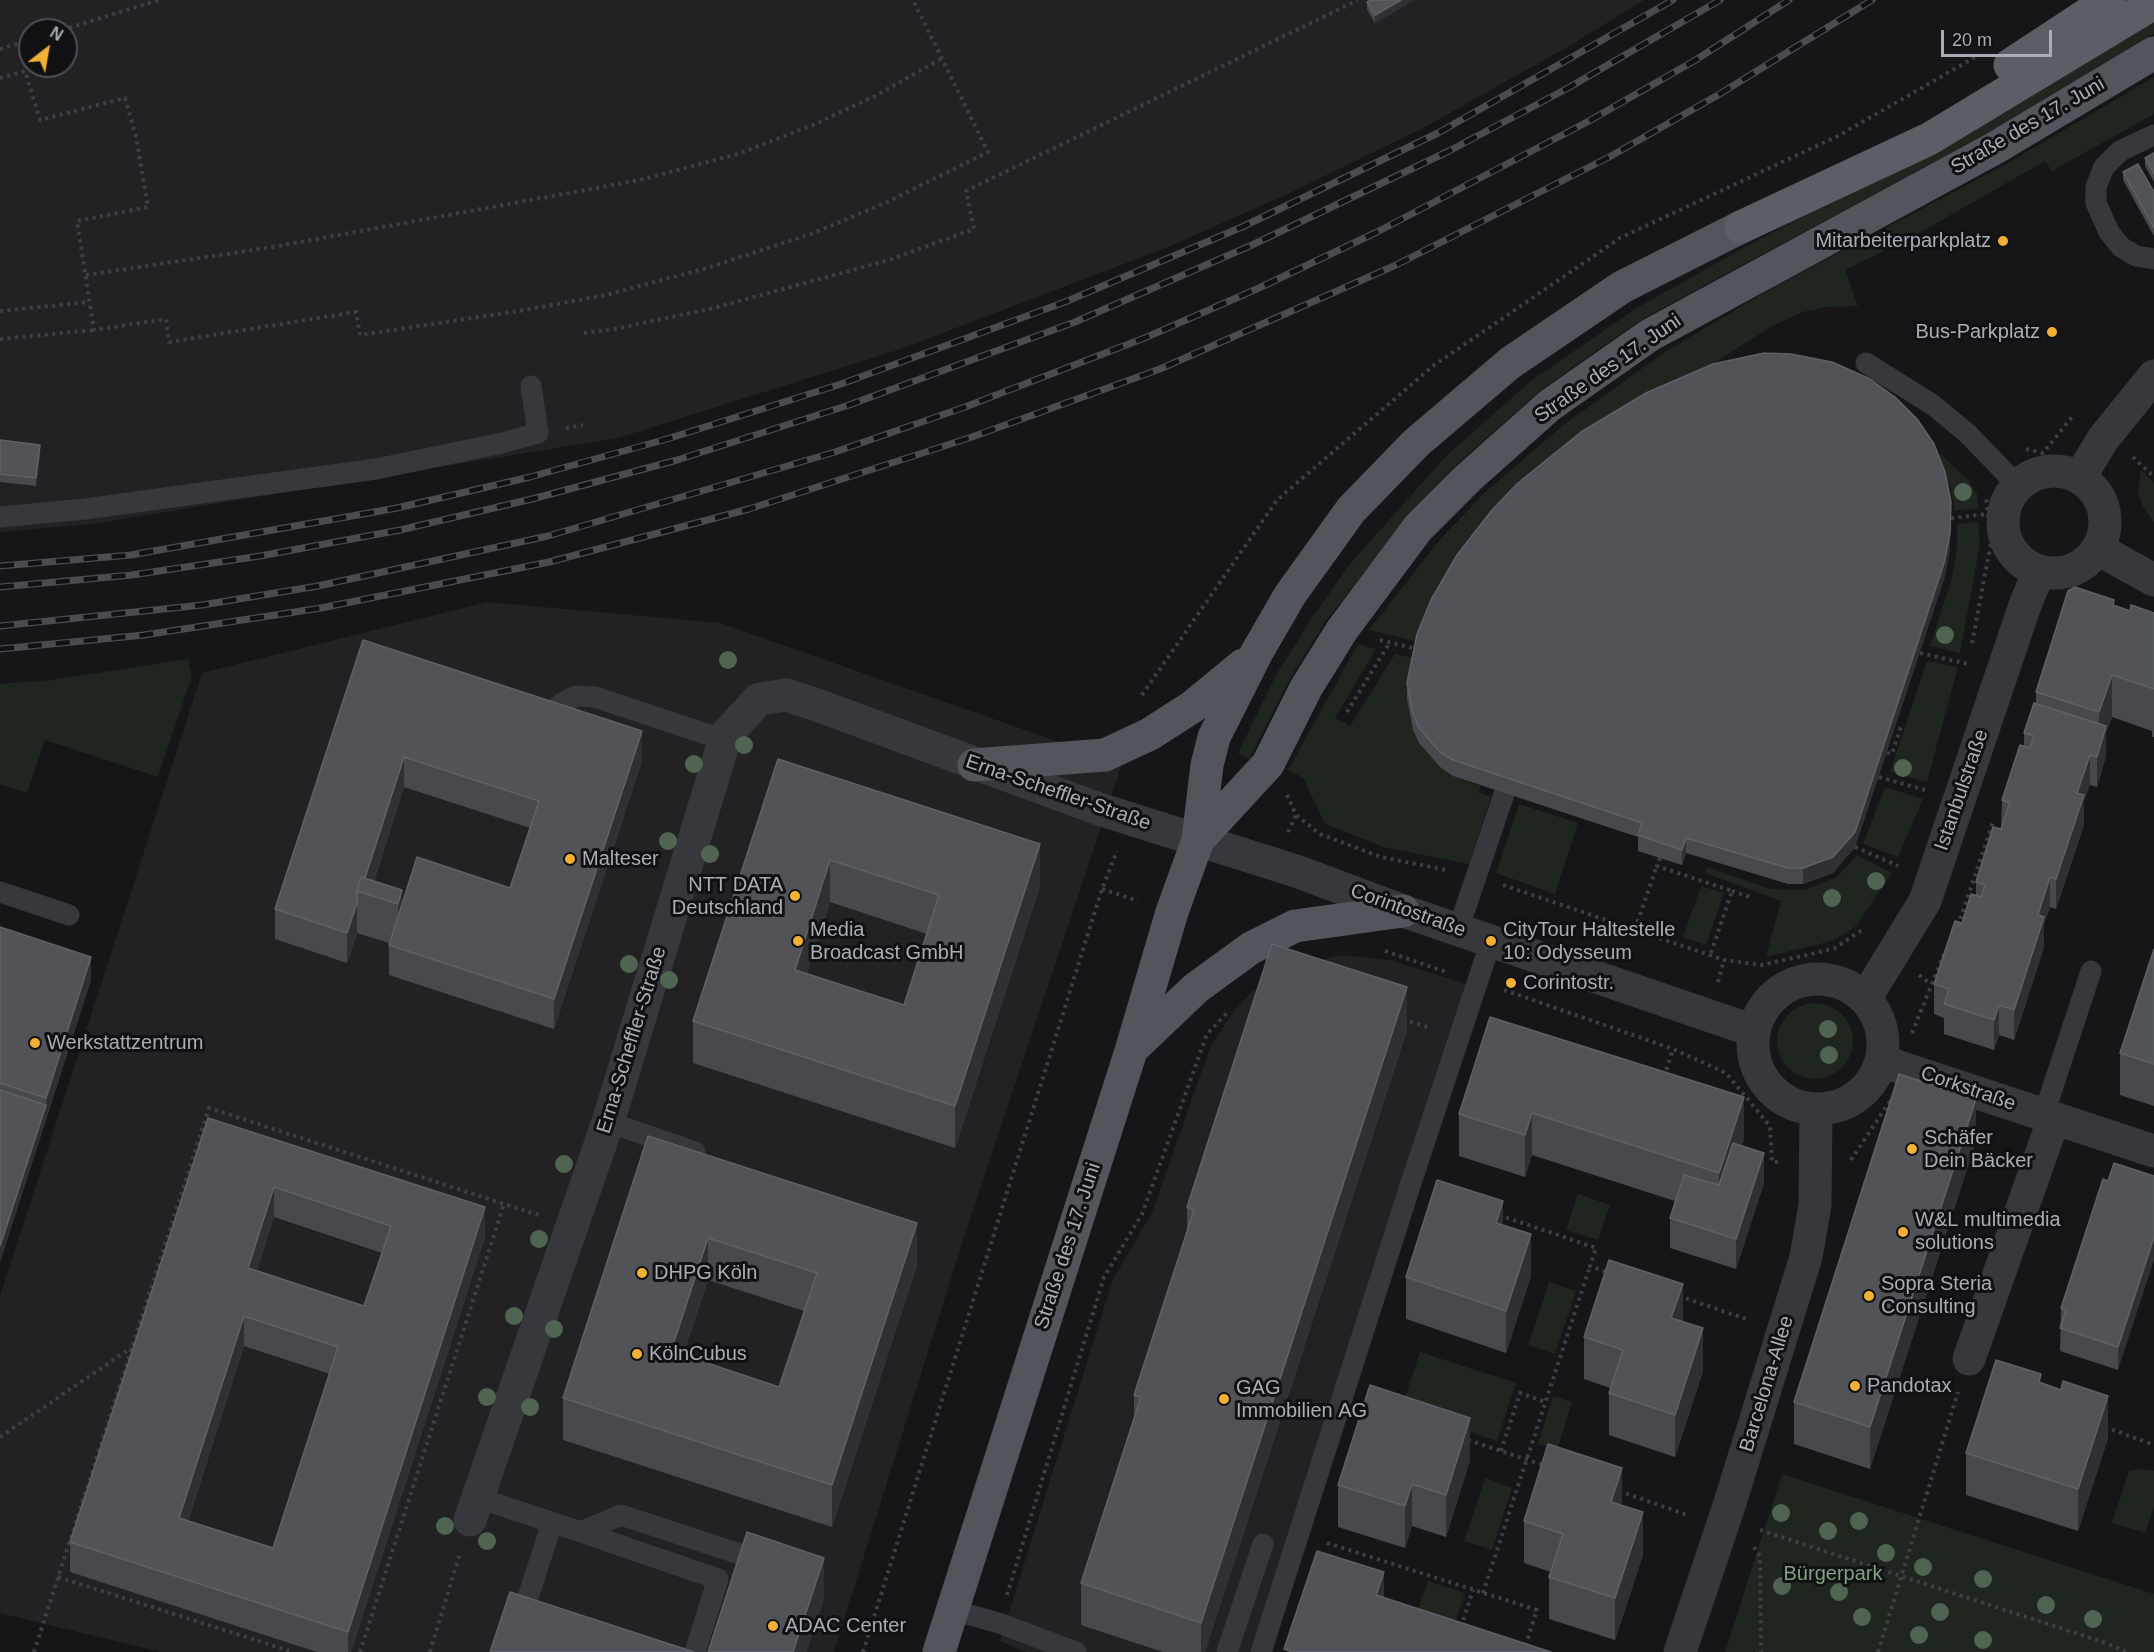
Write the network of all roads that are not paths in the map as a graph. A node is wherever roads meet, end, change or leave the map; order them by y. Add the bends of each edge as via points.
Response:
1 (2109, 0) edge
2 (2154, 3) edge
3 (2154, 53) edge
4 (2154, 135) edge
5 (1741, 227) junction
6 (2154, 259) edge
7 (1866, 363) dead end
8 (2154, 376) edge
9 (531, 386) dead end
10 (2011, 477) junction
11 (2080, 477) junction
12 (0, 517) edge
13 (2098, 549) junction
14 (2039, 571) junction
15 (2154, 580) edge
16 (1257, 652) junction
17 (545, 724) edge
18 (724, 740) junction
19 (974, 765) junction
20 (1504, 794) edge
21 (1198, 840) junction
22 (0, 892) edge
23 (1403, 910) junction
24 (69, 915) dead end
25 (1458, 930) junction
26 (1491, 941) junction
27 (2091, 970) dead end
28 (1866, 999) junction
29 (1754, 1031) junction
30 (1131, 1051) junction
31 (1881, 1061) junction
32 (1816, 1110) junction
33 (2049, 1116) junction
34 (608, 1122) junction
35 (2154, 1151) edge
36 (715, 1159) edge
37 (1965, 1372) road end
38 (474, 1509) joint
39 (552, 1522) junction
40 (581, 1532) junction
41 (1263, 1544) dead end
42 (777, 1566) edge
43 (952, 1610) junction
44 (554, 1626) edge
45 (695, 1652) edge
46 (939, 1652) edge
47 (1076, 1652) edge
48 (1227, 1652) edge
49 (1261, 1652) edge
50 (1680, 1652) edge

1 - 5 highway via 2004,69
2 - 5 highway via 1929,139
3 - 21 main road, Straße des 17. Juni via 1995,148 1650,335 1550,405 1419,528 1342,630 1306,688 1268,764
4 - 6 lane via 2120,151 2104,167 2096,188 2096,203 2109,232 2128,251
5 - 16 main road, Straße des 17. Juni via 1622,286 1510,363 1416,442 1351,510 1290,595
7 - 10 lane via 1933,405
8 - 11 street via 2103,439
9 - 12 lane via 538,433 502,443 375,469
10 - 11 street via 2064,471
10 - 14 street via 2004,534 2011,551 2023,564
11 - 13 street via 2095,491 2104,510 2105,530
13 - 14 street via 2090,560 2066,572
13 - 15 street
14 - 28 street, Istanbulstraße via 1925,901
16 - 19 main road via 1192,707 1150,734 1105,755
16 - 21 main road, Straße des 17. Juni via 1214,737
17 - 18 lane via 562,703 576,696 595,697
18 - 19 street, Erna-Scheffler-Straße via 759,699 786,695
18 - 34 street, Erna-Scheffler-Straße
19 - 21 street, Erna-Scheffler-Straße
20 - 25 lane
21 - 23 street, Corintostraße
21 - 30 main road, Straße des 17. Juni
22 - 24 lane
23 - 25 street, Corintostraße
23 - 30 main road via 1295,926 1251,948 1196,988
25 - 26 street, Corintostraße
26 - 29 street, Corintostraße
26 - 49 lane
27 - 33 lane
28 - 29 street via 1830,980 1791,985 1774,996 1761,1012
28 - 31 street via 1878,1017 1883,1039
29 - 32 street via 1757,1068 1767,1084 1789,1102
30 - 43 main road, Straße des 17. Juni
31 - 32 street via 1873,1081 1857,1097 1838,1107
31 - 33 street, Corkstraße
32 - 50 street, Barcelona-Allee via 1815,1205 1806,1257
33 - 35 street, Corkstraße
33 - 37 street
34 - 36 lane
34 - 38 street, Erna-Scheffler-Straße
38 - 39 lane
39 - 40 lane
39 - 44 lane via 522,1616
40 - 42 lane via 621,1515
40 - 45 lane via 718,1579
41 - 48 lane
43 - 46 main road, Straße des 17. Juni
43 - 47 lane

